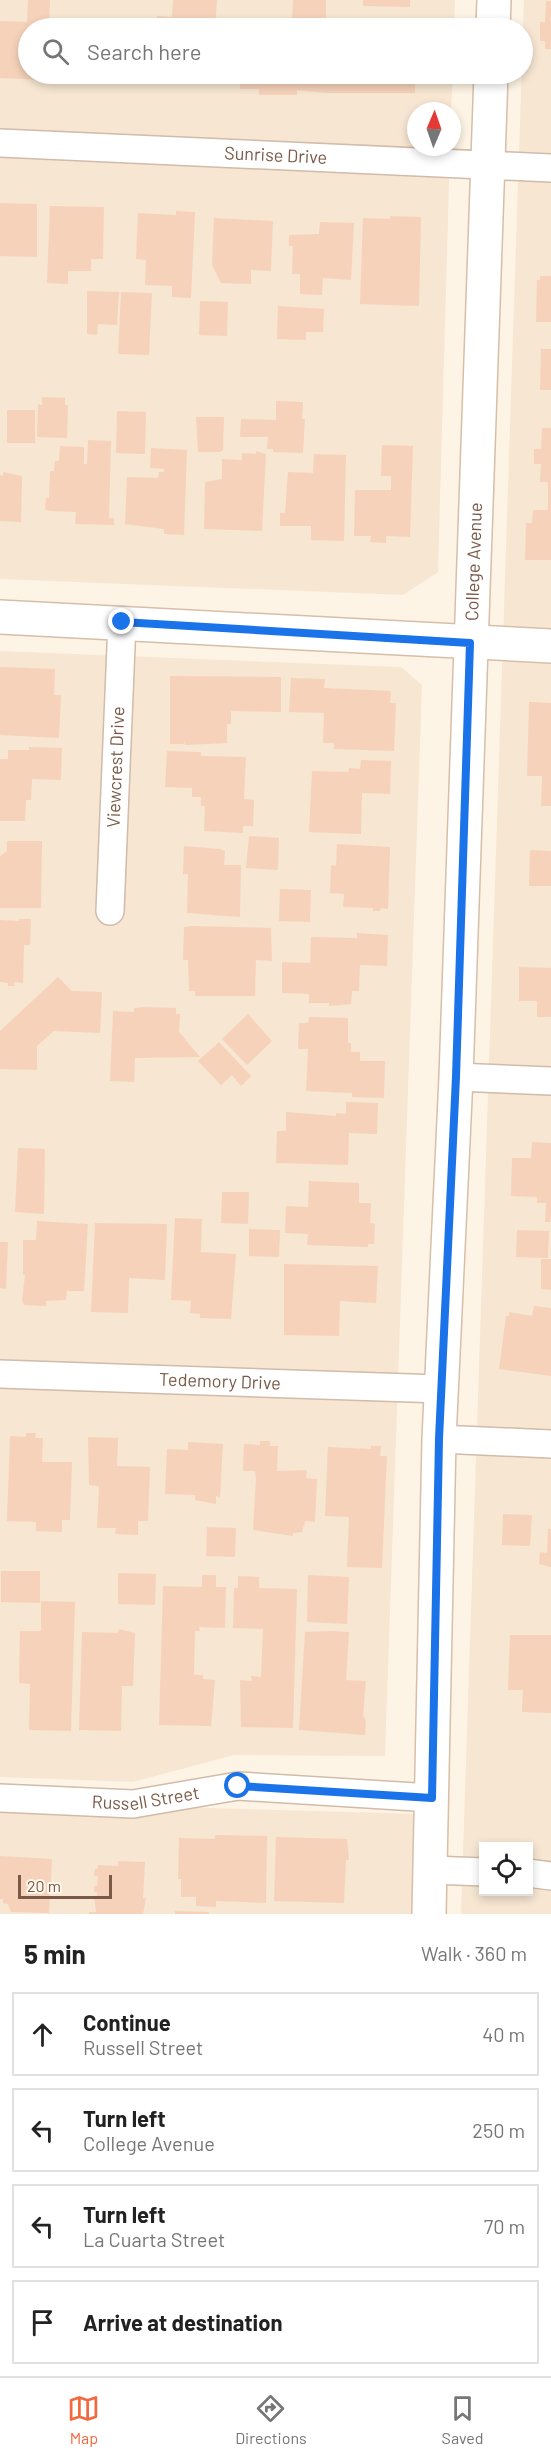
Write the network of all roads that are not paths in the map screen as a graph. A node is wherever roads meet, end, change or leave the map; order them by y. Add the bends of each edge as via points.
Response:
1 (494, 0) edge
2 (493, 18) edge
3 (491, 84) edge
4 (0, 143) edge
5 (488, 166) junction
6 (551, 168) edge
7 (0, 617) edge
8 (122, 622) junction
9 (470, 643) junction
10 (551, 646) edge
11 (110, 911) dead end
12 (456, 1077) junction
13 (551, 1081) edge
14 (0, 1374) edge
15 (441, 1389) junction
16 (439, 1439) junction
17 (551, 1444) edge
18 (0, 1798) edge
19 (432, 1798) junction
20 (431, 1870) junction
21 (479, 1872) edge
22 (533, 1874) edge
23 (551, 1876) edge
24 (429, 1914) edge

1 - 2 street
3 - 5 street, College Avenue
4 - 5 street, Sunrise Drive
5 - 6 street, Sunrise Drive
5 - 9 street, College Avenue
7 - 8 street
8 - 9 street
8 - 11 street, Viewcrest Drive
9 - 10 street
9 - 12 street, College Avenue
12 - 13 street
12 - 15 street, College Avenue
14 - 15 street, Tedemory Drive
15 - 16 street, College Avenue
16 - 17 street
16 - 19 street, College Avenue
18 - 19 street, Russell Street via 133,1804 238,1786
19 - 20 street, College Avenue
20 - 21 street
20 - 24 street, College Avenue
22 - 23 street

